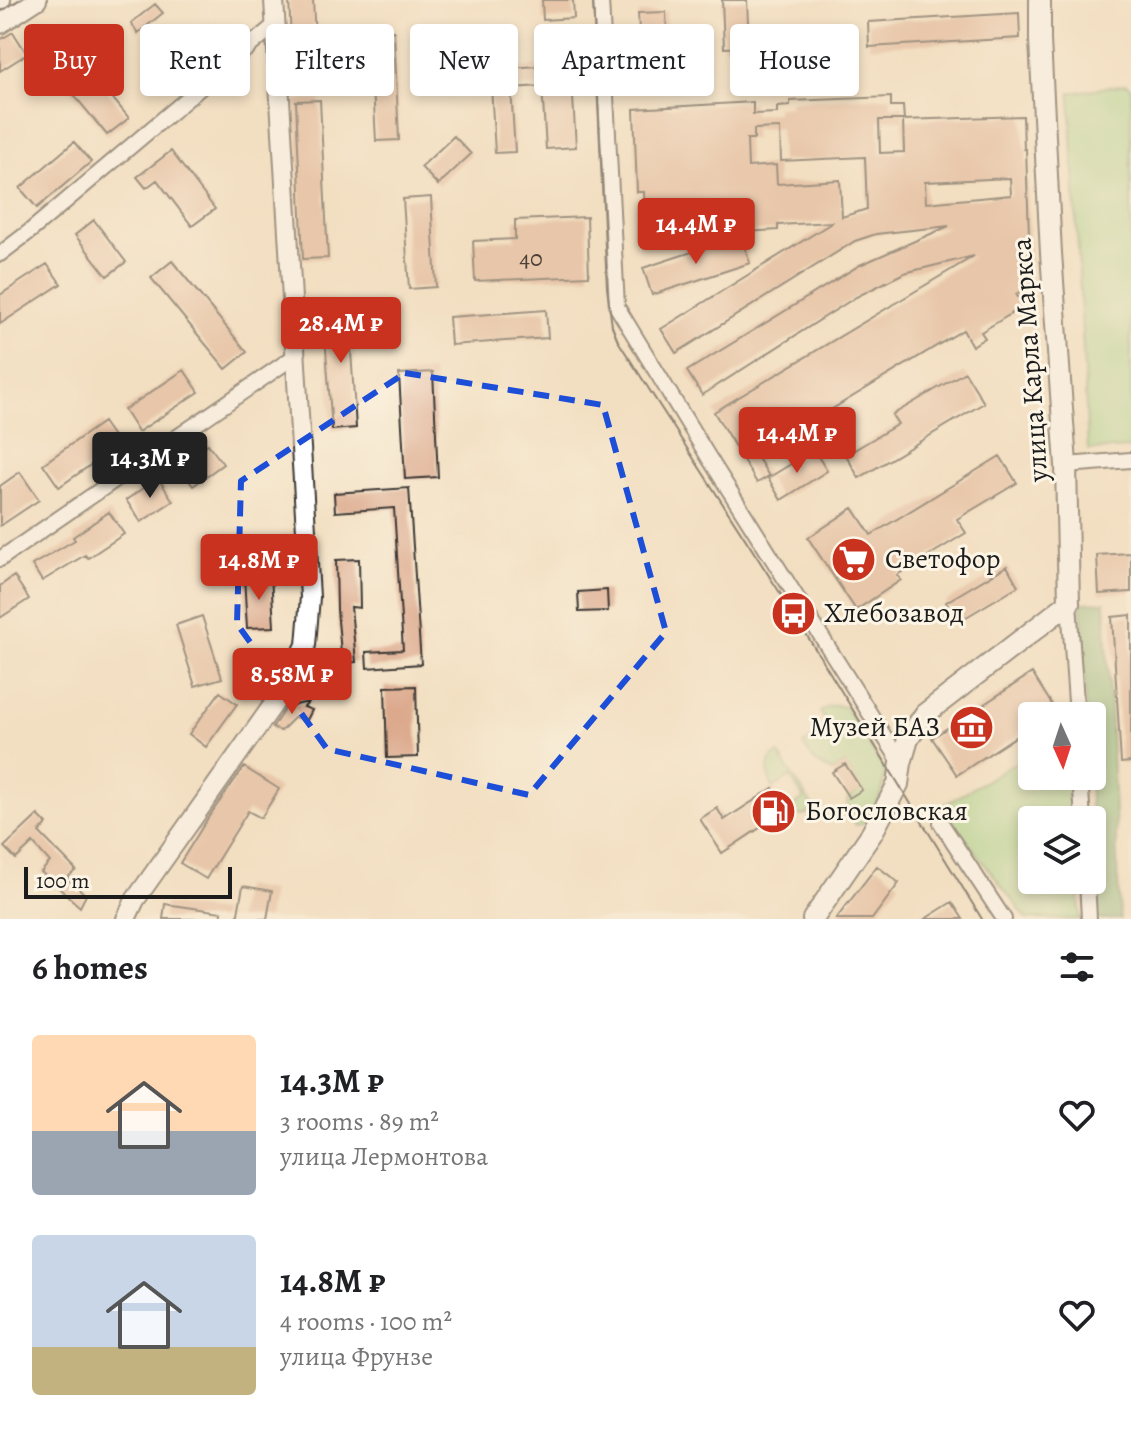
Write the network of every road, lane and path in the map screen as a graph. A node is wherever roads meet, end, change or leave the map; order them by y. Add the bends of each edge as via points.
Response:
1 (37, 0) edge
2 (274, 0) edge
3 (601, 0) edge
4 (1040, 0) edge
5 (0, 24) edge
6 (276, 24) edge
7 (266, 32) edge
8 (280, 96) edge
9 (0, 254) edge
10 (295, 356) junction
11 (1131, 460) edge
12 (1066, 465) junction
13 (0, 559) edge
14 (1069, 603) junction
15 (1076, 702) edge
16 (901, 763) junction
17 (941, 823) dead end
18 (1088, 894) edge
19 (126, 919) edge
20 (813, 919) edge
21 (1004, 919) edge
22 (1089, 919) edge

1 - 5 street
2 - 6 street
3 - 16 street via 617,307
4 - 12 main road, улица Карла Маркса
7 - 9 street
8 - 10 street
10 - 13 street
10 - 19 street via 310,597 306,645 285,688
11 - 12 street
12 - 14 main road, улица Карла Маркса
14 - 15 street, улица Карла Маркса
14 - 16 main road via 925,714 908,739
16 - 20 main road via 898,784 872,833
17 - 21 street
18 - 22 street

